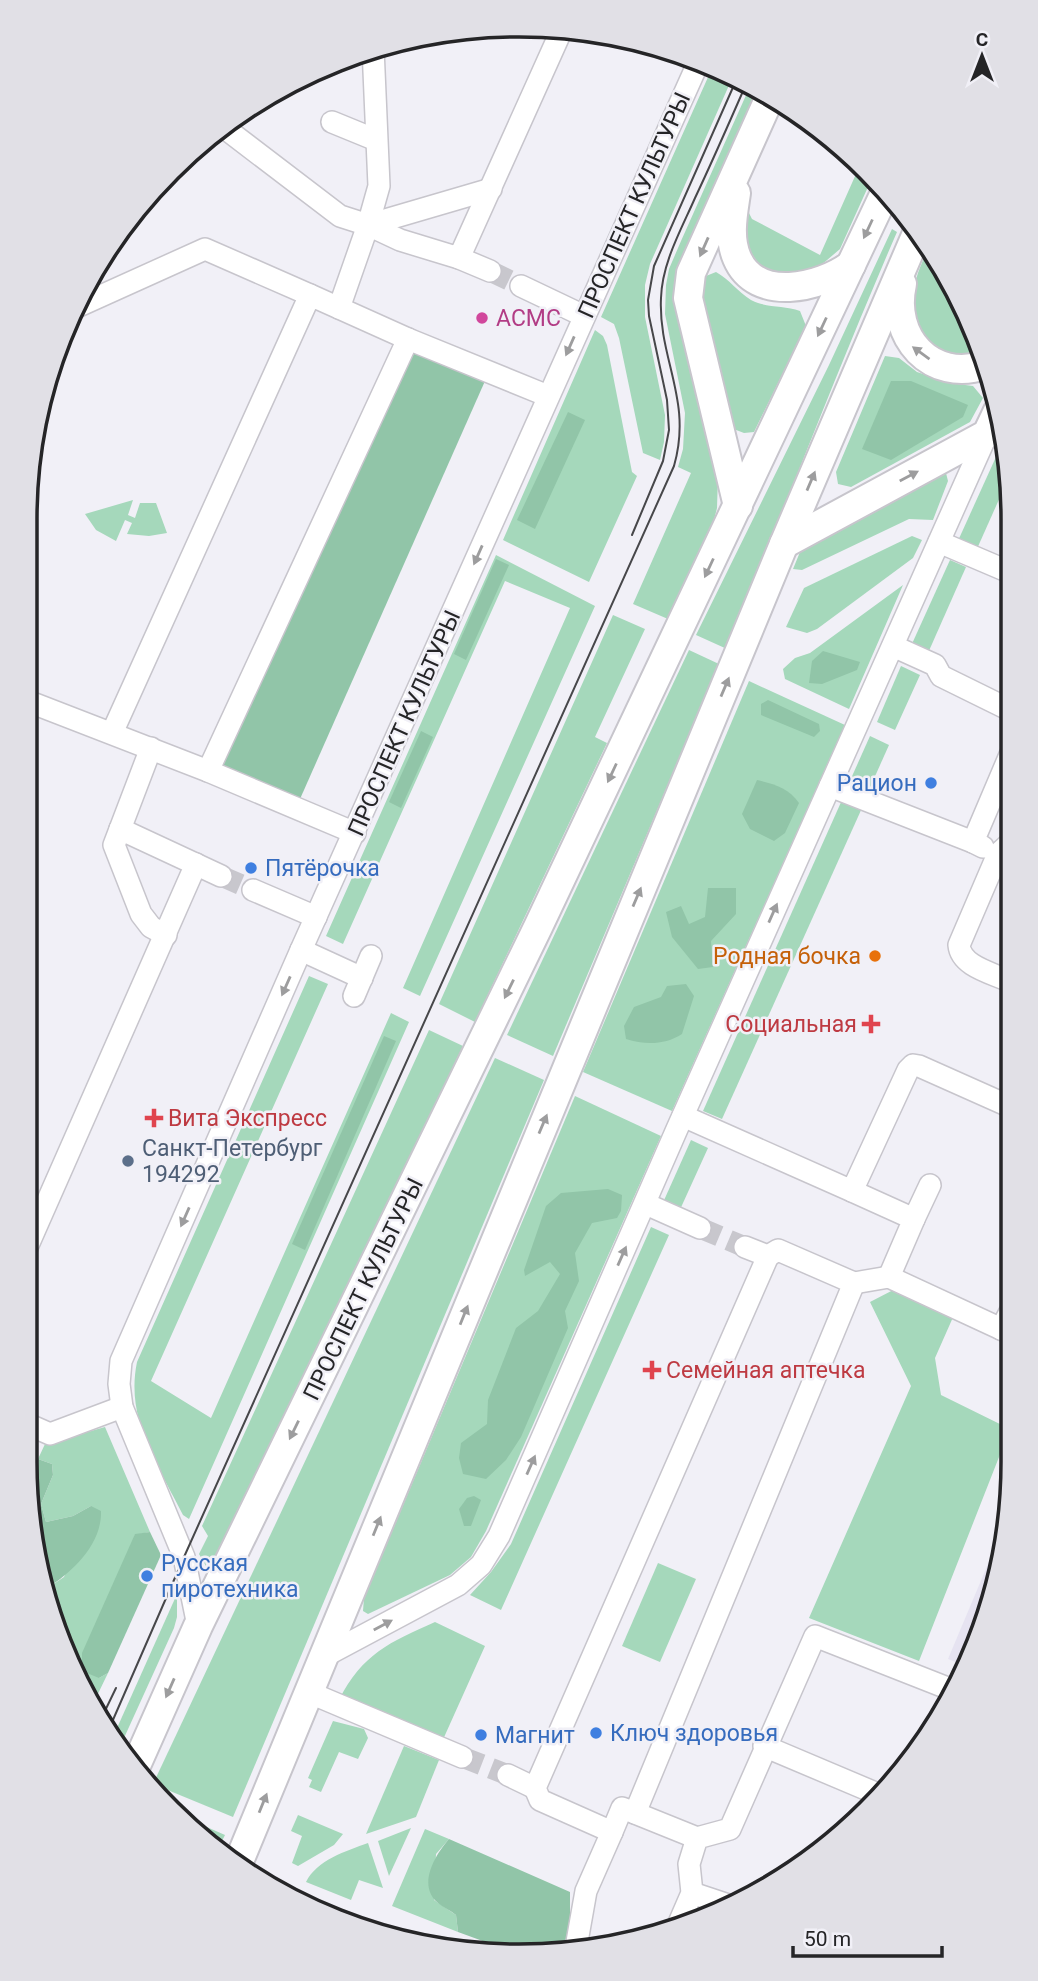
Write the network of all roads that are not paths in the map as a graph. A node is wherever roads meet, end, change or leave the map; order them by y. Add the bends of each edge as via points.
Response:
1 (558, 39) edge
2 (373, 59) edge
3 (695, 70) edge
4 (766, 105) edge
5 (332, 122) dead end
6 (230, 133) edge
7 (376, 140) junction
8 (741, 162) junction
9 (491, 189) junction
10 (881, 200) edge
11 (368, 225) junction
12 (913, 241) edge
13 (914, 242) edge
14 (459, 258) junction
15 (851, 265) junction
16 (490, 271) tunnel mouth
17 (521, 286) tunnel mouth
18 (310, 295) junction
19 (88, 302) edge
20 (339, 308) junction
21 (584, 316) junction
22 (408, 339) junction
23 (977, 367) edge
24 (548, 396) junction
25 (992, 423) edge
26 (992, 424) edge
27 (738, 506) junction
28 (939, 542) junction
29 (784, 544) junction
30 (1001, 568) edge
31 (893, 646) junction
32 (37, 706) edge
33 (1001, 706) edge
34 (111, 733) junction
35 (151, 748) junction
36 (208, 771) junction
37 (1001, 776) edge
38 (830, 786) junction
39 (120, 829) junction
40 (355, 833) junction
41 (973, 842) junction
42 (1001, 847) edge
43 (1001, 854) edge
44 (196, 864) junction
45 (221, 876) tunnel mouth
46 (253, 890) tunnel mouth
47 (316, 917) junction
48 (166, 935) junction
49 (301, 950) junction
50 (371, 956) dead end
51 (1001, 977) edge
52 (1001, 1103) edge
53 (683, 1116) junction
54 (930, 1185) dead end
55 (852, 1191) junction
56 (646, 1204) junction
57 (914, 1219) junction
58 (37, 1225) edge
59 (700, 1228) tunnel mouth
60 (745, 1247) tunnel mouth
61 (768, 1256) junction
62 (889, 1277) junction
63 (854, 1283) junction
64 (1001, 1329) edge
65 (122, 1407) junction
66 (37, 1428) edge
67 (198, 1626) junction
68 (323, 1657) junction
69 (945, 1687) edge
70 (308, 1692) junction
71 (764, 1746) junction
72 (463, 1757) tunnel mouth
73 (139, 1759) edge
74 (508, 1775) tunnel mouth
75 (535, 1788) junction
76 (871, 1791) edge
77 (635, 1813) junction
78 (612, 1832) junction
79 (697, 1838) junction
80 (241, 1856) edge
81 (692, 1893) junction
82 (718, 1902) edge
83 (682, 1916) edge
84 (577, 1940) edge

1 - 9 street
2 - 7 street
3 - 21 street, ПРОСПЕКТ КУЛЬТУРЫ
4 - 8 main road
5 - 7 street
6 - 11 street via 340,216
7 - 11 street via 379,186
8 - 15 main road via 732,231 743,269 756,280 788,287 825,280
8 -> 27 main road via 691,273 688,298
9 - 11 street
9 - 14 street
10 -> 15 main road, ПРОСПЕКТ КУЛЬТУРЫ
11 - 14 street
11 - 20 street
29 -> 12 main road
23 -> 13 main road via 954,368 912,346 899,305
14 - 16 street
15 -> 27 main road, ПРОСПЕКТ КУЛЬТУРЫ
17 - 21 street
18 - 19 street via 205,249
18 - 20 street
18 - 34 street
20 - 22 street
21 -> 24 street, ПРОСПЕКТ КУЛЬТУРЫ
22 - 24 street
22 - 36 street
24 -> 40 street, ПРОСПЕКТ КУЛЬТУРЫ
29 -> 25 main road
26 - 28 street
27 -> 67 main road, ПРОСПЕКТ КУЛЬТУРЫ via 432,1149
28 - 30 street
28 - 31 street
68 -> 29 main road
31 - 33 street via 935,665 941,676
31 - 38 street
32 - 34 street
34 - 35 street
35 - 36 street
35 - 39 street
36 - 40 street
37 - 41 street
38 - 41 street
53 -> 38 street
39 - 44 street
39 - 48 street via 114,845 141,914 151,927
40 - 47 street, ПРОСПЕКТ КУЛЬТУРЫ
41 - 42 street
43 - 51 street via 961,938 960,952 968,962
44 - 45 street
44 - 48 street
46 - 47 street
47 - 49 street, ПРОСПЕКТ КУЛЬТУРЫ
48 - 58 street
49 - 50 street via 358,987
49 -> 65 street, ПРОСПЕКТ КУЛЬТУРЫ via 121,1362
52 - 55 street via 913,1065
53 - 55 street
53 - 56 street
54 - 57 street
55 - 57 street
56 - 59 street
68 -> 56 street via 458,1585 481,1565 499,1536
57 - 62 street
60 - 61 street
61 - 63 street via 778,1250
61 - 75 street
62 - 63 street
62 - 64 street
63 - 77 street
65 - 66 street via 50,1434
65 - 67 street, ПРОСПЕКТ КУЛЬТУРЫ via 184,1557
67 -> 73 main road, ПРОСПЕКТ КУЛЬТУРЫ
68 - 70 main road
69 - 71 street via 815,1636
70 - 72 street
80 -> 70 main road
71 - 76 street
71 - 79 street via 730,1829
74 - 75 street
75 - 78 street via 540,1800
77 - 78 street via 622,1808
77 - 79 street
78 - 84 street via 586,1891
79 - 81 street via 689,1864
81 - 82 street
81 - 83 street

